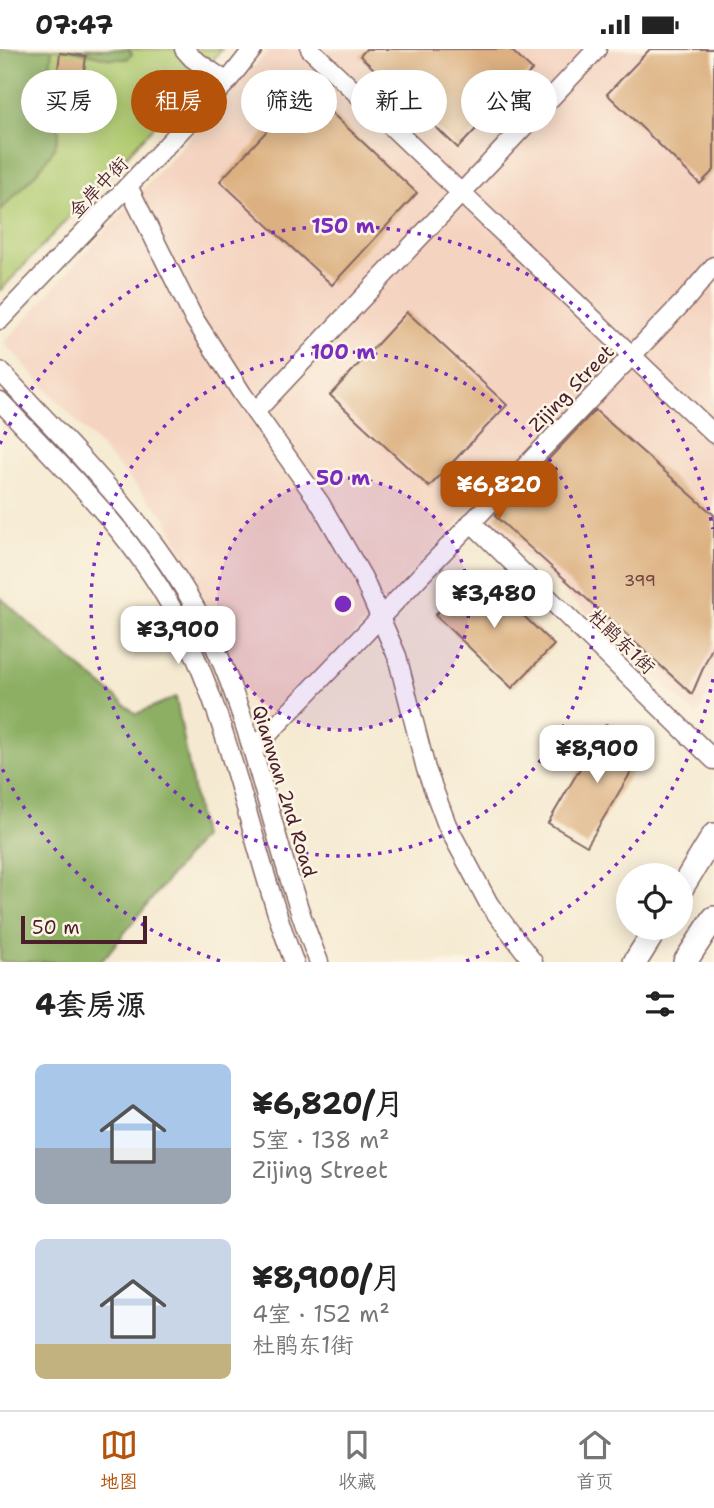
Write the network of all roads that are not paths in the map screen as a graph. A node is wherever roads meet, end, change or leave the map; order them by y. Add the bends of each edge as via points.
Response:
1 (184, 49) edge
2 (253, 49) edge
3 (310, 49) edge
4 (590, 51) edge
5 (228, 82) junction
6 (128, 186) junction
7 (461, 193) junction
8 (714, 266) edge
9 (0, 320) edge
10 (632, 356) junction
11 (0, 371) edge
12 (0, 401) edge
13 (255, 412) junction
14 (714, 434) edge
15 (471, 522) junction
16 (381, 616) junction
17 (253, 750) junction
18 (714, 760) edge
19 (714, 835) edge
20 (693, 869) edge
21 (714, 918) edge
22 (649, 940) edge
23 (294, 962) edge
24 (319, 962) edge
25 (533, 962) edge
26 (635, 962) edge
27 (685, 962) edge

1 - 5 street
2 - 5 street, 金岸中街
3 - 7 street
4 - 7 street
5 - 6 street, 金岸中街
6 - 9 street, 金岸中街
6 - 13 street via 194,317
7 - 10 street
7 - 13 street
8 - 10 street, Zijing Street
10 - 14 street
10 - 15 street, Zijing Street
11 - 17 street, Qianwan 2nd Road via 125,506 159,551 211,639
12 - 23 street via 113,523 172,609 219,720
13 - 16 street via 320,503
15 - 16 street, Zijing Street
15 - 18 street, 杜鹃东1街
16 - 17 street, Zijing Street
16 - 25 street via 447,825 489,904
17 - 24 street, Qianwan 2nd Road via 283,860
19 - 20 main road
21 - 27 main road
22 - 26 main road

